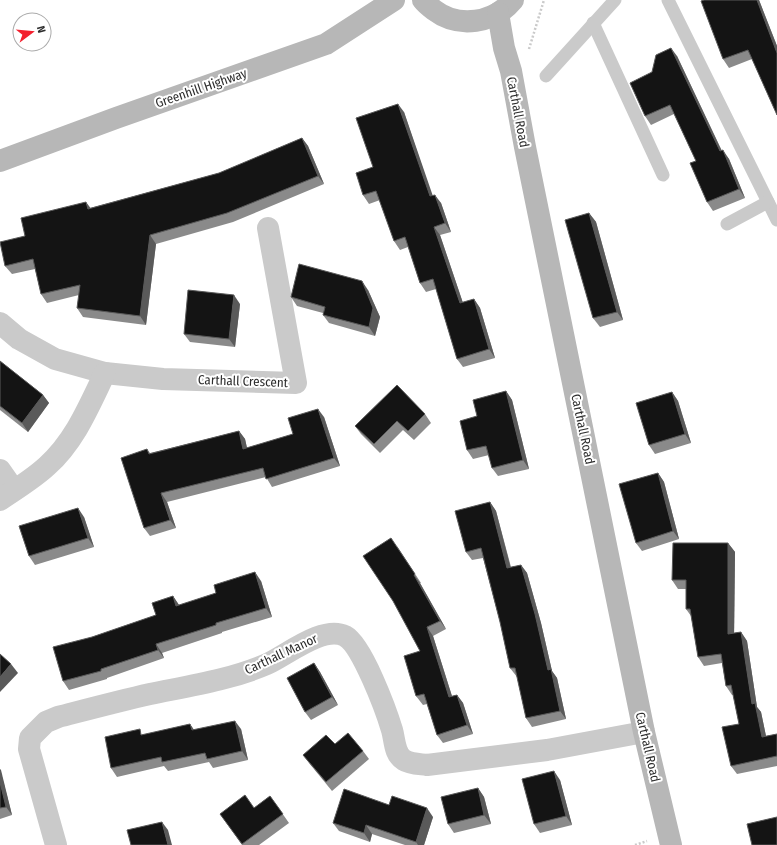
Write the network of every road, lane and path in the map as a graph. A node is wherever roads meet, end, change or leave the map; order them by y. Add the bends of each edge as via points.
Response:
1 (394, 0) edge
2 (423, 0) edge
3 (615, 0) edge
4 (668, 0) edge
5 (506, 7) edge
6 (593, 23) junction
7 (546, 76) dead end
8 (0, 161) edge
9 (663, 175) dead end
10 (768, 202) junction
11 (777, 220) edge
12 (727, 224) dead end
13 (268, 228) dead end
14 (0, 323) edge
15 (105, 373) junction
16 (0, 470) edge
17 (7, 495) edge
18 (644, 732) junction
19 (56, 845) edge
20 (671, 845) edge

1 - 8 main road, Greenhill Highway via 326,44
2 - 5 main road via 441,15 460,21 480,21
3 - 6 lane
4 - 10 lane
5 - 18 main road, Carthall Road via 504,48 511,71
6 - 7 lane
6 - 9 lane
10 - 11 lane
10 - 12 lane
13 - 15 street, Carthall Crescent via 296,383 163,379
14 - 15 street, Carthall Crescent via 19,339 55,359
15 - 17 street via 69,442 48,466
16 - 17 street
18 - 19 street, Carthall Manor via 547,750 427,765 414,764 403,760 396,751 392,730 366,662 355,645 345,636 332,633 319,636 267,664 227,678 144,696 46,722 30,738 29,748
18 - 20 main road, Carthall Road

